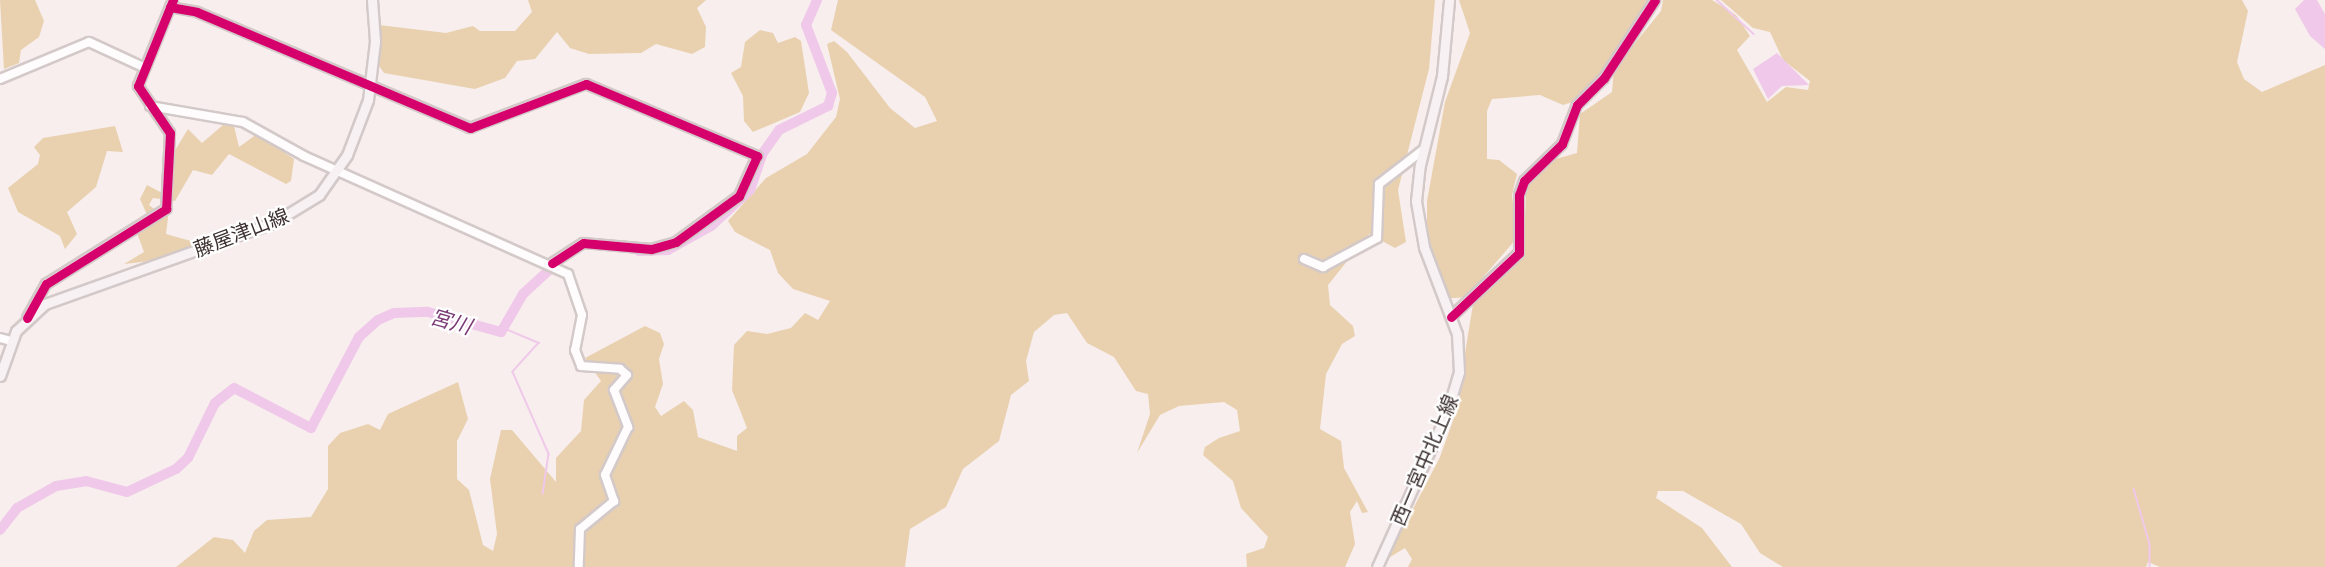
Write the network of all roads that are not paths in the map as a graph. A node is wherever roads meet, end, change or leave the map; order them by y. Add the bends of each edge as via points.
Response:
1 (372, 0) edge
2 (1449, 0) edge
3 (1655, 0) edge
4 (172, 4) edge
5 (143, 67) junction
6 (0, 80) edge
7 (371, 85) junction
8 (150, 106) junction
9 (1423, 150) junction
10 (338, 171) junction
11 (1304, 259) dead end
12 (555, 264) junction
13 (1451, 317) junction
14 (27, 318) junction
15 (0, 338) edge
16 (11, 341) junction
17 (0, 376) edge
18 (579, 567) edge
19 (1377, 567) edge

1 - 7 main road, 藤屋津山線
2 - 9 main road, 西一宮中北上線 via 1442,76
3 - 13 street via 1604,78 1577,105 1562,144 1524,181 1519,195 1519,253
4 - 5 street
4 - 7 street
5 - 6 street via 89,42
5 - 8 street via 138,86
7 - 10 main road, 藤屋津山線 via 361,123
7 - 12 street via 474,128 586,84 757,156 739,196 676,242 657,249 584,243
8 - 10 street via 243,122
8 - 14 street via 170,134 166,209 46,284
9 - 11 street via 1379,184 1377,238 1323,267
9 - 13 main road, 西一宮中北上線 via 1417,182 1419,225
10 - 12 street
10 - 14 main road, 藤屋津山線 via 294,214 57,298
12 - 18 street via 574,283 581,308 575,350 581,366 620,369 627,375 614,390 628,427 605,475 614,501 580,529
13 - 19 main road, 西一宮中北上線 via 1460,353 1455,391
14 - 16 main road, 藤屋津山線
15 - 16 street
16 - 17 main road, 藤屋津山線

